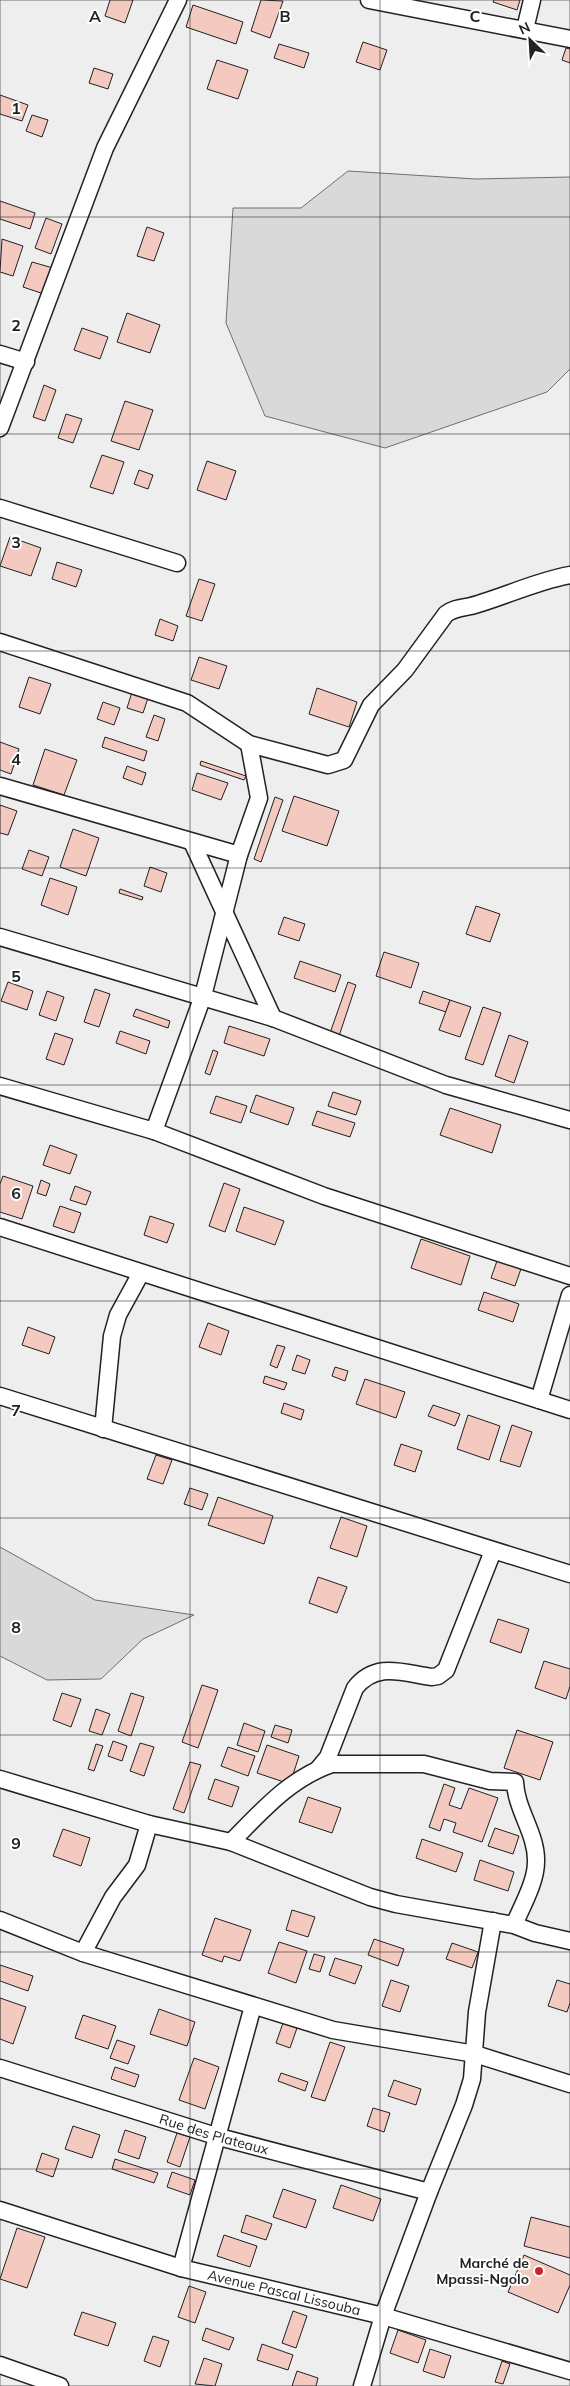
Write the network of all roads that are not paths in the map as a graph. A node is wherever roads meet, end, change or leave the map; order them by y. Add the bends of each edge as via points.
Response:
1 (178, 0) edge
2 (369, 0) edge
3 (532, 0) edge
4 (525, 29) junction
5 (570, 39) edge
6 (0, 354) edge
7 (26, 362) junction
8 (0, 428) edge
9 (0, 508) edge
10 (177, 563) dead end
11 (570, 575) edge
12 (0, 642) edge
13 (249, 744) junction
14 (0, 786) edge
15 (192, 842) junction
16 (239, 855) junction
17 (224, 915) junction
18 (0, 937) edge
19 (203, 996) junction
20 (273, 1018) junction
21 (0, 1086) edge
22 (570, 1120) edge
23 (154, 1131) junction
24 (0, 1227) edge
25 (141, 1273) junction
26 (570, 1276) edge
27 (570, 1295) edge
28 (0, 1396) edge
29 (539, 1400) junction
30 (570, 1410) edge
31 (104, 1428) junction
32 (493, 1551) junction
33 (570, 1574) edge
34 (320, 1768) junction
35 (0, 1780) edge
36 (149, 1824) junction
37 (231, 1842) junction
38 (0, 1920) edge
39 (493, 1921) junction
40 (514, 1925) junction
41 (570, 1941) edge
42 (83, 1953) junction
43 (253, 2006) junction
44 (475, 2054) junction
45 (0, 2068) edge
46 (570, 2084) edge
47 (219, 2137) junction
48 (429, 2192) junction
49 (0, 2210) edge
50 (181, 2268) junction
51 (384, 2316) junction
52 (0, 2365) edge
53 (570, 2370) edge
54 (60, 2386) edge
55 (362, 2386) edge

1 - 7 street via 105,148
2 - 4 street
3 - 4 street
4 - 5 street
6 - 7 street
7 - 8 street
9 - 10 street
11 - 13 street via 453,608 405,670 371,705 344,760 328,765
12 - 13 street via 187,703
13 - 16 street via 259,798
14 - 15 street
15 - 16 street
15 - 17 street
16 - 17 street
17 - 19 street
17 - 20 street
18 - 19 street
19 - 20 street
19 - 23 street
20 - 22 street via 446,1085
21 - 23 street
23 - 26 street via 324,1196
24 - 25 street
25 - 29 street
25 - 31 street via 118,1315 112,1336
27 - 29 street
28 - 31 street
29 - 30 street
31 - 32 street
32 - 33 street
32 - 34 street via 446,1670 432,1677 380,1670 362,1679 355,1688 328,1757
34 - 37 street via 272,1801
34 - 40 street via 332,1764 424,1764 490,1781 515,1782 536,1861
35 - 36 street
36 - 37 street
36 - 42 street via 137,1865 113,1897
37 - 39 street via 370,1897
38 - 42 street
39 - 40 street
39 - 44 street via 477,2012
40 - 41 street
42 - 43 street
43 - 44 street via 332,2030
43 - 47 street
44 - 46 street
44 - 48 street via 464,2105
45 - 47 street, Rue des Plateaux
47 - 48 street, Rue des Plateaux
47 - 50 street
48 - 51 street
49 - 50 street, Avenue Pascal Lissouba
50 - 51 street, Avenue Pascal Lissouba
51 - 53 street, Avenue Pascal Lissouba
51 - 55 street
52 - 54 street

